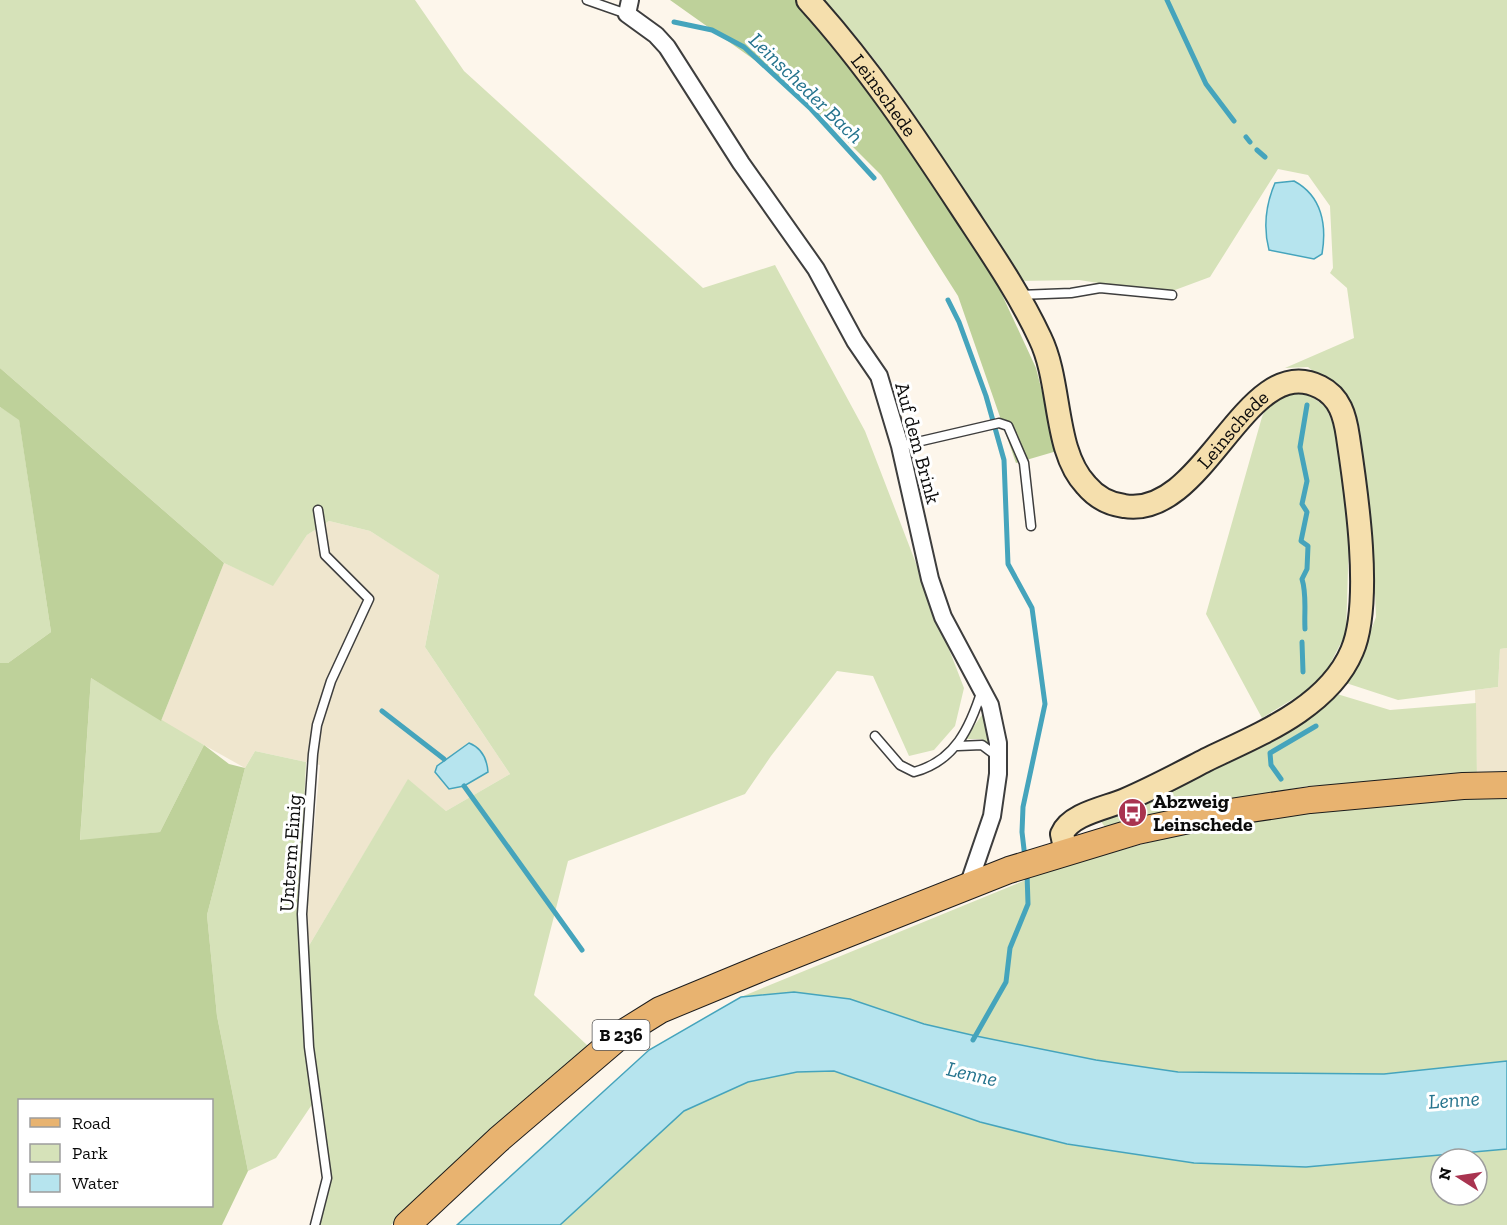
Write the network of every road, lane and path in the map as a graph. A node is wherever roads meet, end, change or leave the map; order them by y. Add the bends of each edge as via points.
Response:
1 (587, 0) edge
2 (808, 0) edge
3 (629, 7) edge
4 (1016, 295) junction
5 (1172, 295) dead end
6 (900, 446) junction
7 (318, 510) dead end
8 (1031, 526) dead end
9 (982, 688) junction
10 (875, 736) dead end
11 (958, 746) junction
12 (998, 757) junction
13 (1507, 785) edge
14 (1066, 852) junction
15 (968, 886) junction
16 (315, 1225) edge
17 (407, 1225) edge

1 - 3 lane
2 - 4 main road, Leinschede via 889,101
3 - 6 street, Auf dem Brink via 667,47 741,163 816,268 855,341 879,376
4 - 5 lane via 1100,288
4 - 14 main road, Leinschede via 1048,357 1070,462 1097,496 1127,507 1158,502 1186,481 1267,393 1290,383 1309,383 1336,399 1344,416 1358,534 1360,623 1352,652 1332,682 1284,720 1123,801 1069,823 1062,834
6 - 8 lane via 999,423 1008,426 1024,462
6 - 9 street, Auf dem Brink via 930,579 943,617
7 - 16 lane, Unterm Einig via 325,555 369,599 331,681 317,725 313,754 302,914 309,1047 327,1178
9 - 11 lane
9 - 12 street, Auf dem Brink via 990,705
10 - 11 lane via 900,765 914,772 942,760
11 - 12 lane via 982,746
12 - 15 street, Auf dem Brink via 992,816
13 - 14 main road, B 236 via 1398,791 1228,812 1137,831
14 - 15 main road, B 236
15 - 17 main road, B 236 via 660,1010 623,1033 573,1073

